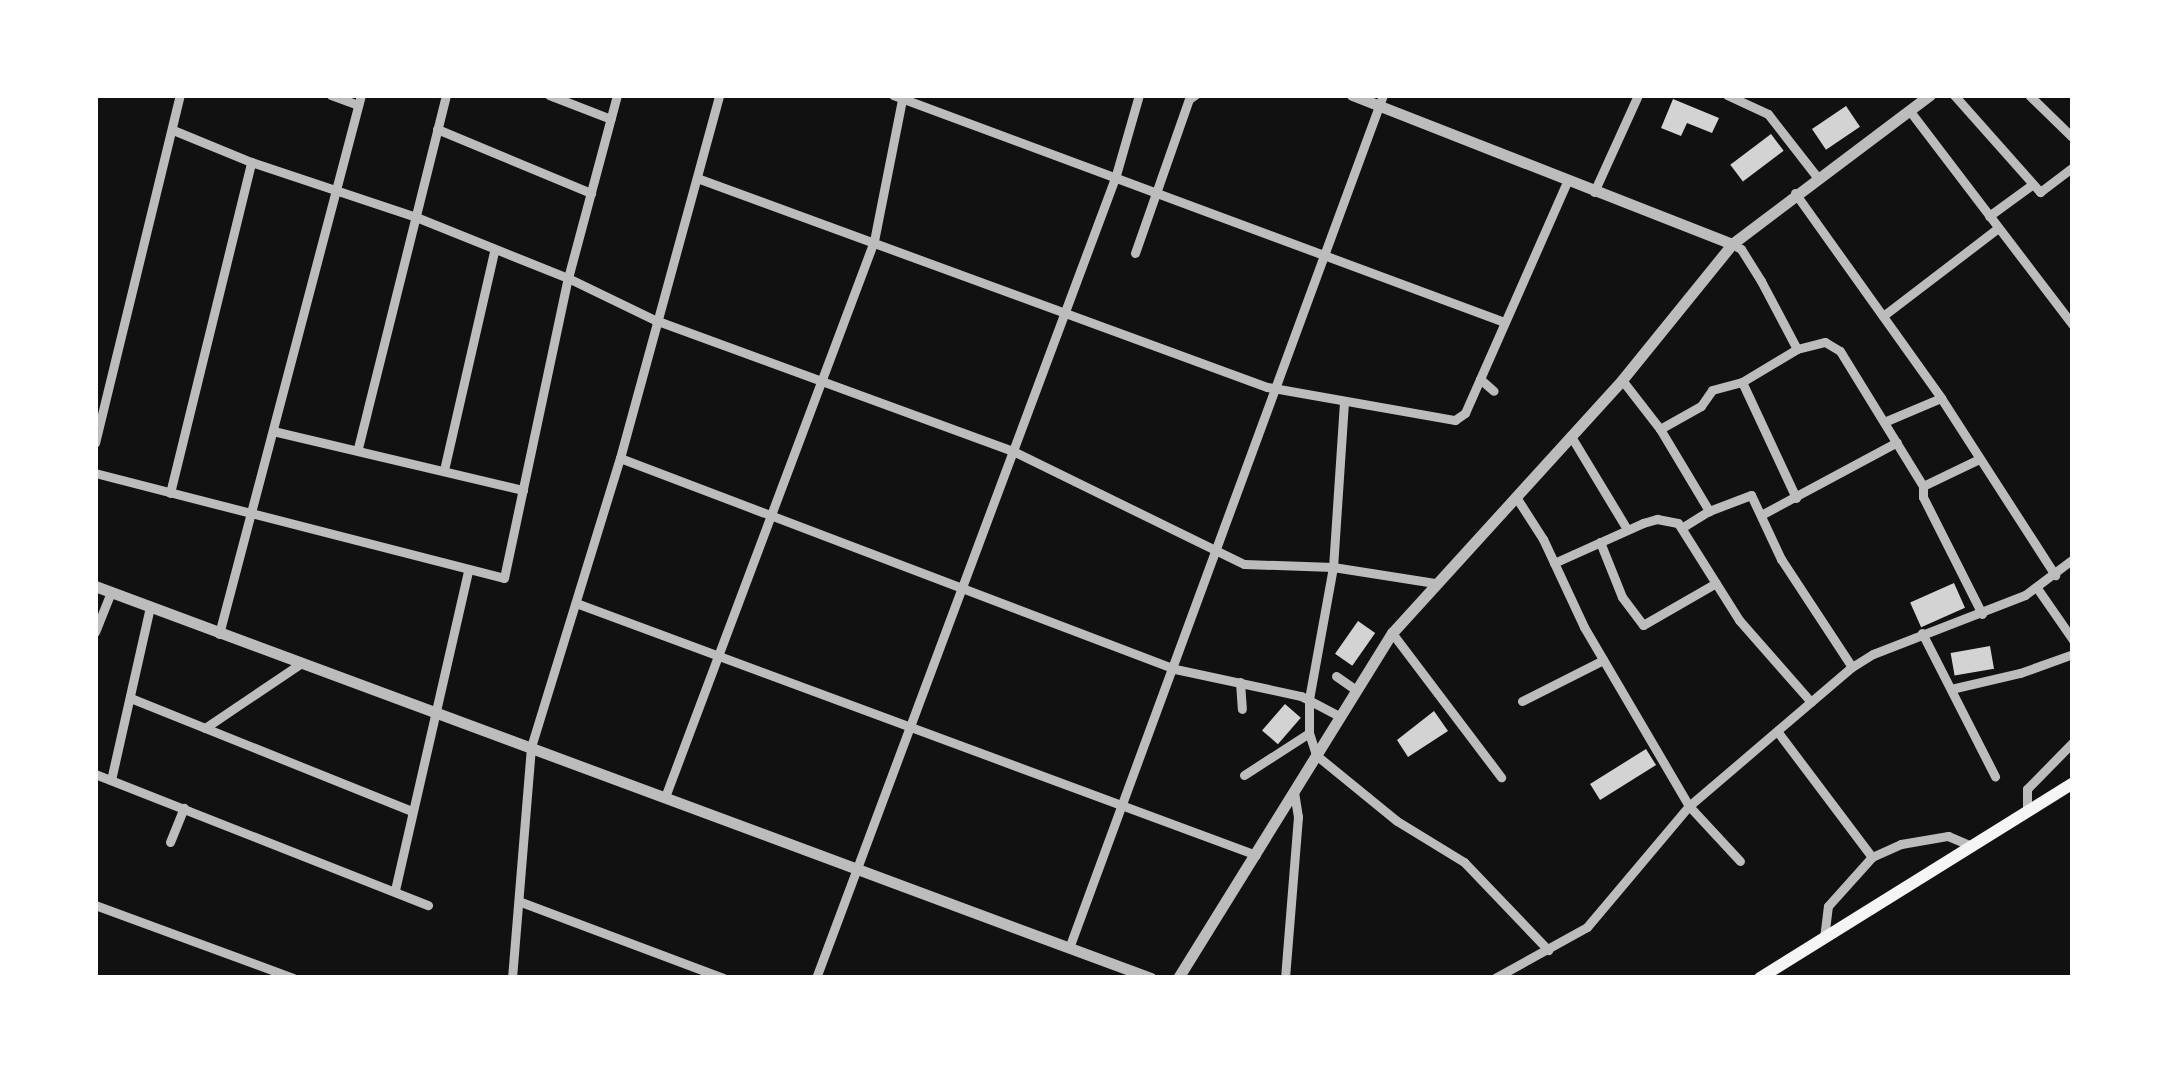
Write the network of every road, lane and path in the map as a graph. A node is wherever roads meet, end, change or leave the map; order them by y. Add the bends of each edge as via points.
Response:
1 (180, 95) edge
2 (331, 95) edge
3 (446, 95) edge
4 (550, 95) edge
5 (617, 95) edge
6 (719, 95) edge
7 (893, 95) edge
8 (903, 95) edge
9 (1139, 95) edge
10 (1194, 95) edge
11 (1352, 95) edge
12 (1638, 95) edge
13 (1727, 95) edge
14 (1930, 95) edge
15 (1954, 95) edge
16 (2029, 95) edge
17 (360, 100) edge
18 (1381, 100) edge
19 (1909, 110) junction
20 (612, 119) junction
21 (438, 129) junction
22 (173, 130) junction
23 (2073, 138) edge
24 (250, 162) junction
25 (2073, 167) edge
26 (1116, 175) junction
27 (698, 178) junction
28 (1816, 178) junction
29 (1568, 182) junction
30 (2033, 184) junction
31 (337, 190) junction
32 (1158, 191) junction
33 (1594, 192) junction
34 (591, 193) junction
35 (1795, 193) junction
36 (1988, 216) junction
37 (416, 217) junction
38 (1998, 228) junction
39 (874, 241) junction
40 (1732, 244) junction
41 (494, 251) junction
42 (1135, 253) dead end
43 (1328, 255) junction
44 (568, 278) junction
45 (1064, 312) junction
46 (1884, 316) junction
47 (655, 320) junction
48 (1504, 322) junction
49 (2073, 326) edge
50 (1797, 349) junction
51 (1480, 379) junction
52 (1622, 380) junction
53 (820, 381) junction
54 (1742, 382) junction
55 (1277, 390) junction
56 (1494, 391) dead end
57 (1941, 398) junction
58 (1344, 402) junction
59 (1884, 422) junction
60 (1660, 429) junction
61 (273, 431) junction
62 (1572, 438) junction
63 (1898, 442) junction
64 (95, 443) edge
65 (358, 448) junction
66 (1013, 451) junction
67 (620, 458) junction
68 (1979, 459) junction
69 (444, 470) junction
70 (95, 473) edge
71 (1923, 486) junction
72 (523, 490) junction
73 (170, 493) junction
74 (1516, 497) junction
75 (1796, 498) junction
76 (1709, 510) junction
77 (254, 511) junction
78 (1760, 516) junction
79 (772, 518) junction
80 (1683, 527) junction
81 (1627, 529) junction
82 (1600, 542) junction
83 (1218, 549) junction
84 (2073, 559) edge
85 (1554, 563) junction
86 (1333, 567) junction
87 (468, 570) junction
88 (2055, 575) junction
89 (1435, 583) junction
90 (1716, 583) junction
91 (95, 586) edge
92 (964, 588) junction
93 (2037, 588) junction
94 (111, 592) junction
95 (576, 604) junction
96 (150, 607) junction
97 (1982, 614) junction
98 (95, 632) edge
99 (1392, 633) junction
100 (1922, 633) junction
101 (219, 634) junction
102 (2073, 640) edge
103 (2073, 654) edge
104 (716, 657) junction
105 (1603, 660) junction
106 (300, 664) junction
107 (1852, 667) junction
108 (1175, 669) junction
109 (1336, 676) dead end
110 (1240, 682) junction
111 (1951, 689) junction
112 (1356, 690) junction
113 (132, 699) junction
114 (1309, 699) junction
115 (1522, 701) dead end
116 (1811, 702) junction
117 (1242, 709) dead end
118 (433, 714) junction
119 (1340, 716) junction
120 (910, 726) junction
121 (205, 728) junction
122 (1777, 732) junction
123 (1309, 733) junction
124 (2073, 742) edge
125 (531, 747) junction
126 (1316, 755) junction
127 (95, 774) edge
128 (1244, 775) dead end
129 (1994, 776) dead end
130 (1501, 778) dead end
131 (112, 780) junction
132 (2073, 783) edge
133 (1294, 789) junction
134 (665, 797) junction
135 (1122, 804) junction
136 (1688, 806) junction
137 (184, 808) junction
138 (412, 811) junction
139 (2027, 811) junction
140 (170, 842) dead end
141 (1972, 846) junction
142 (1256, 855) junction
143 (1872, 857) junction
144 (1740, 861) dead end
145 (857, 869) junction
146 (396, 890) junction
147 (521, 902) junction
148 (95, 905) edge
149 (428, 905) dead end
150 (1824, 938) junction
151 (1070, 948) junction
152 (1548, 950) junction
153 (293, 978) edge
154 (512, 978) edge
155 (722, 978) edge
156 (816, 978) edge
157 (1150, 978) edge
158 (1178, 978) edge
159 (1285, 978) edge
160 (1495, 978) edge
161 (1760, 978) edge

1 - 22 street
2 - 17 street
3 - 21 street
4 - 20 street
5 - 20 street
6 - 27 street
7 - 8 street
8 - 26 street
8 - 39 street
9 - 26 street
10 - 32 street
11 - 18 street
12 - 33 street
13 - 28 street via 1768,114
14 - 19 street
15 - 30 street
16 - 23 street
17 - 31 street
18 - 29 street
18 - 43 street
19 - 28 street
19 - 36 street
20 - 34 street
21 - 34 street
21 - 37 street
22 - 24 street
22 - 64 street
24 - 31 street
24 - 73 street
25 - 30 street via 2040,192
26 - 32 street
26 - 45 street
27 - 39 street
27 - 47 street
28 - 35 street
29 - 33 street
29 - 48 street
30 - 36 street
31 - 37 street
31 - 61 street
32 - 42 street
32 - 43 street
33 - 40 street
34 - 44 street
35 - 40 street
35 - 46 street
36 - 38 street
37 - 41 street
37 - 65 street
38 - 46 street
38 - 49 street
39 - 45 street
39 - 53 street
40 - 50 street via 1761,281
40 - 52 street
41 - 44 street
41 - 69 street
43 - 48 street
43 - 55 street
44 - 47 street
44 - 72 street
45 - 55 street
45 - 66 street
46 - 57 street
47 - 53 street
47 - 67 street
48 - 51 street
50 - 54 street
50 - 59 street via 1824,342 1836,347
51 - 56 street
51 - 58 street via 1465,413 1454,420
52 - 60 street
52 - 62 street
53 - 66 street
53 - 79 street
54 - 60 street via 1712,390 1701,406
54 - 75 street
55 - 58 street
55 - 83 street
57 - 59 street
57 - 68 street
58 - 86 street
59 - 63 street
60 - 76 street
61 - 65 street
61 - 77 street
62 - 74 street
62 - 81 street
63 - 71 street
63 - 75 street
65 - 69 street
66 - 83 street
66 - 92 street
67 - 79 street
67 - 95 street
68 - 71 street
68 - 88 street
69 - 72 street
70 - 73 street
71 - 97 street
72 - 87 street via 504,578
73 - 77 street
74 - 85 street
74 - 89 street
75 - 78 street
76 - 78 street via 1751,495
76 - 80 street
77 - 87 street
77 - 101 street
78 - 107 street
79 - 92 street
79 - 104 street
80 - 81 street via 1657,519
80 - 90 street
81 - 82 street
82 - 85 street
82 - 90 street via 1622,596 1643,625
83 - 86 street via 1244,564
83 - 108 street
84 - 88 street
85 - 105 street
86 - 89 street
86 - 114 street
87 - 118 street
88 - 93 street
89 - 99 street
90 - 116 street via 1739,620
91 - 94 street
92 - 108 street
92 - 120 street
93 - 97 street
93 - 102 street
94 - 96 street
94 - 98 street
95 - 104 street
95 - 125 street
96 - 101 street
96 - 113 street
97 - 100 street
99 - 112 street
99 - 130 street
100 - 107 street
100 - 111 street
101 - 106 street
103 - 111 street
104 - 120 street
104 - 134 street
105 - 115 street
105 - 136 street
106 - 118 street
106 - 121 street
107 - 116 street
108 - 110 street
108 - 135 street
109 - 112 street
110 - 114 street
110 - 117 street
111 - 129 street
112 - 119 street
113 - 121 street
113 - 131 street
114 - 119 street
114 - 123 street
116 - 122 street
118 - 125 street
118 - 138 street
119 - 126 street
120 - 135 street
120 - 145 street
121 - 138 street
122 - 136 street
122 - 143 street
123 - 126 street
123 - 128 street
124 - 139 street via 2028,790
125 - 134 street
125 - 147 street
126 - 133 street
126 - 152 street via 1397,821 1464,862
127 - 131 street
131 - 137 street
132 - 139 main road
133 - 142 street
133 - 159 street via 1298,818
134 - 145 street
135 - 142 street
135 - 151 street
136 - 144 street
136 - 152 street via 1587,927
137 - 140 street
137 - 146 street
138 - 146 street
139 - 141 main road
141 - 143 street via 1948,836
141 - 150 main road
142 - 158 street
143 - 150 street via 1828,906
145 - 151 street
145 - 156 street
146 - 149 street
147 - 154 street
147 - 155 street
148 - 153 street
150 - 161 main road
151 - 157 street
152 - 160 street

